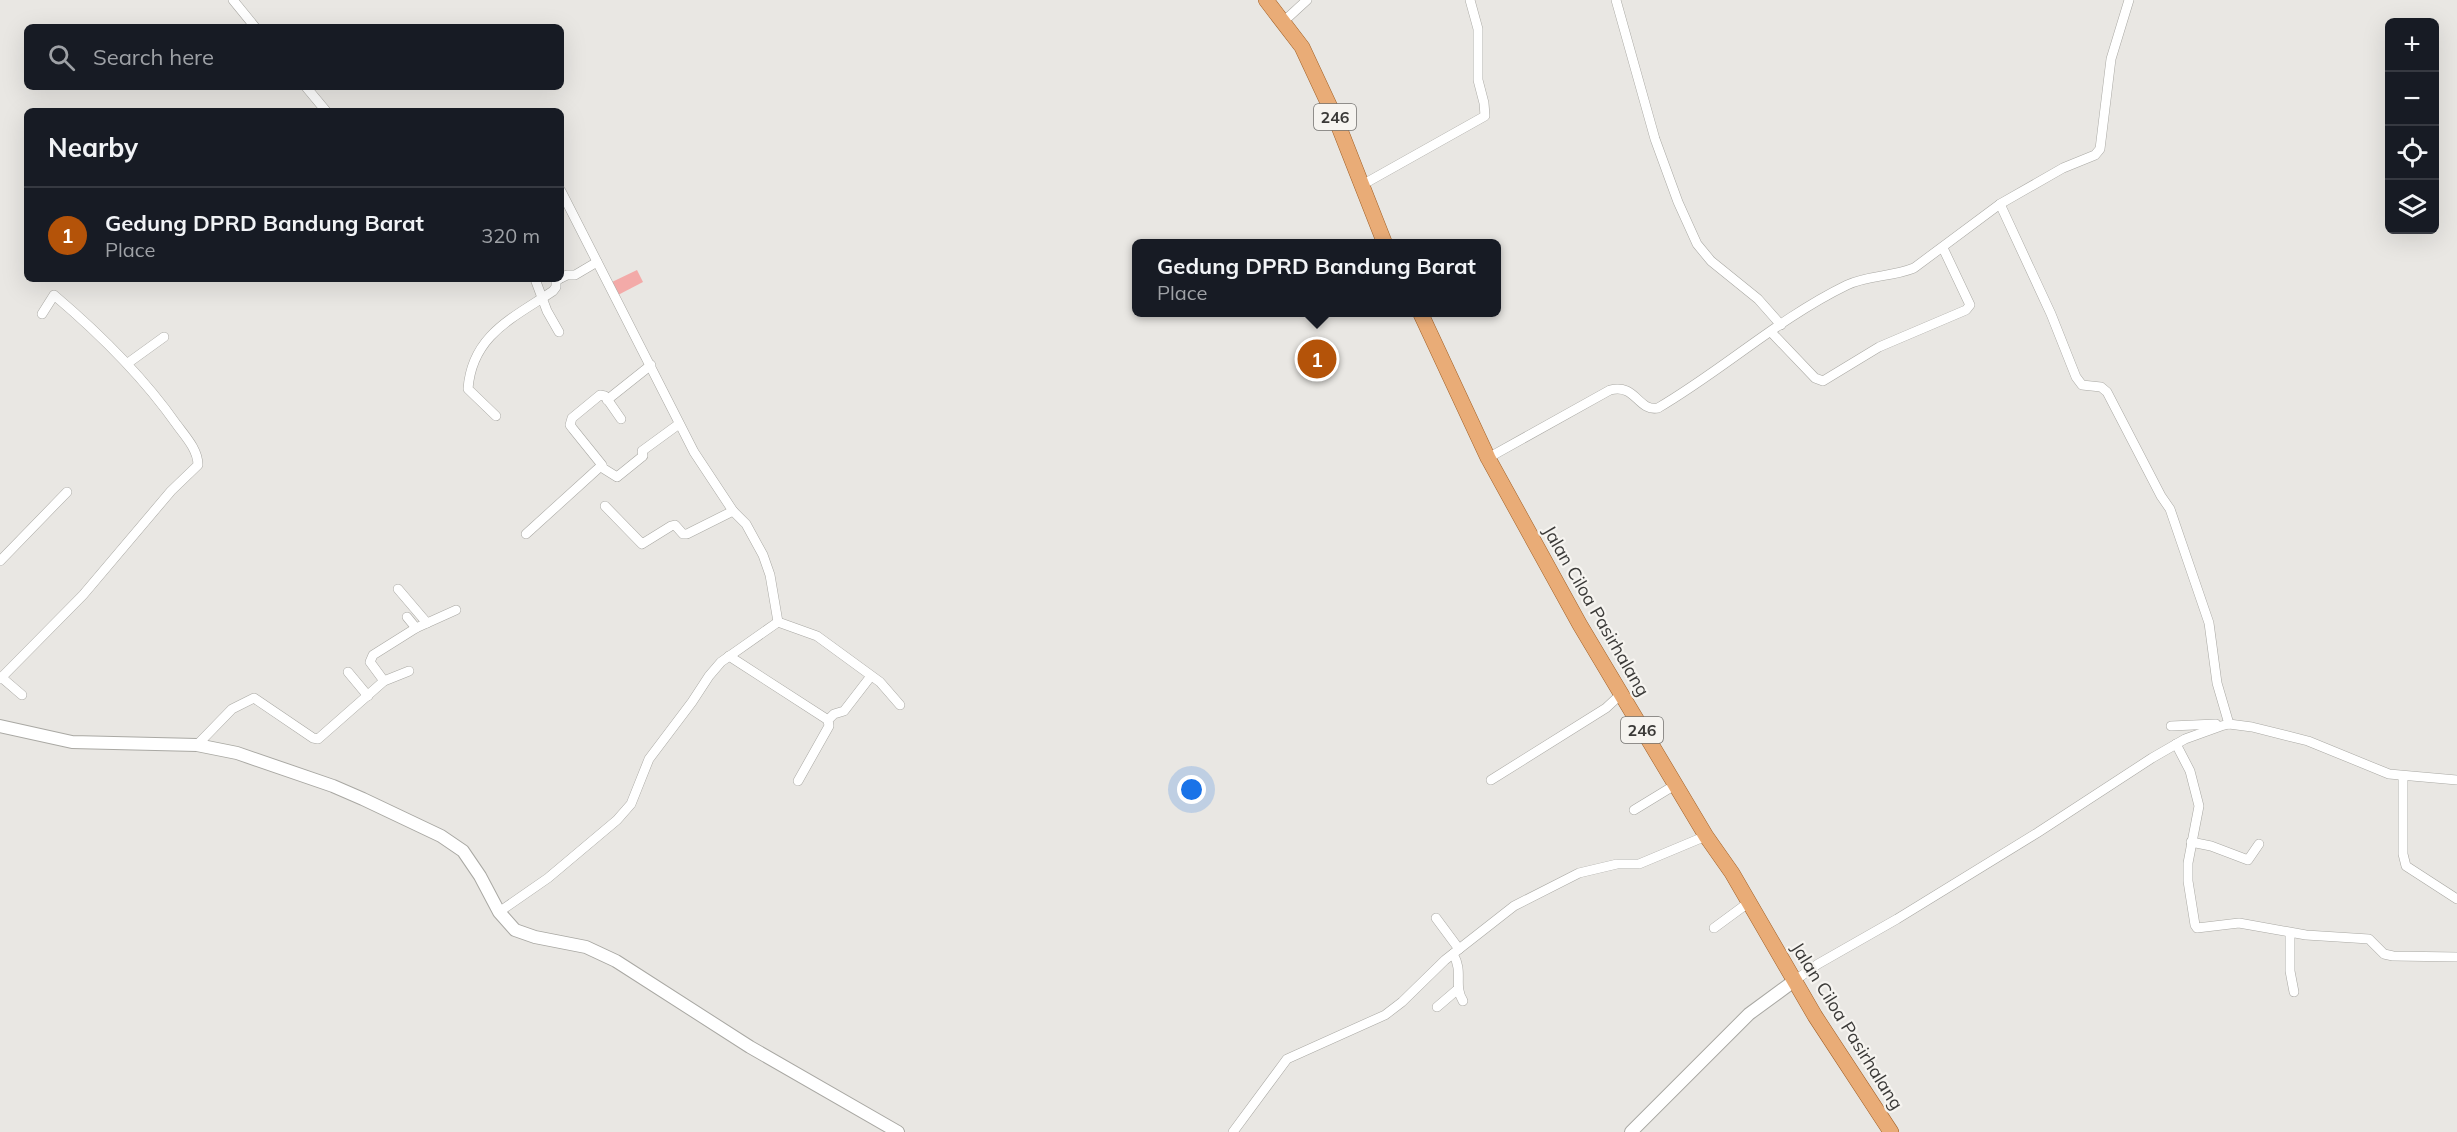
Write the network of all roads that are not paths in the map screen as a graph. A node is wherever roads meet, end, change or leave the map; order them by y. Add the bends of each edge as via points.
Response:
1 (233, 0) edge
2 (1266, 0) edge
3 (1307, 0) edge
4 (1470, 0) edge
5 (1616, 0) edge
6 (2129, 0) edge
7 (1283, 22) junction
8 (253, 24) edge
9 (308, 90) edge
10 (324, 108) edge
11 (1362, 185) junction
12 (564, 197) edge
13 (2000, 204) junction
14 (1383, 239) edge
15 (1943, 248) junction
16 (597, 262) junction
17 (564, 276) edge
18 (536, 282) edge
19 (556, 282) edge
20 (542, 298) junction
21 (42, 314) dead end
22 (1422, 317) edge
23 (1781, 325) junction
24 (559, 332) dead end
25 (1771, 332) junction
26 (164, 337) dead end
27 (128, 363) junction
28 (651, 365) junction
29 (608, 400) junction
30 (496, 416) dead end
31 (621, 418) dead end
32 (680, 424) junction
33 (1488, 458) junction
34 (601, 467) junction
35 (67, 492) dead end
36 (605, 506) dead end
37 (733, 511) junction
38 (526, 534) dead end
39 (0, 561) edge
40 (398, 589) dead end
41 (456, 610) dead end
42 (407, 617) dead end
43 (778, 622) junction
44 (427, 623) junction
45 (416, 628) junction
46 (386, 634) dead end
47 (394, 641) junction
48 (729, 656) junction
49 (409, 671) dead end
50 (348, 672) dead end
51 (871, 676) junction
52 (1, 678) edge
53 (384, 681) junction
54 (22, 695) dead end
55 (1620, 695) junction
56 (368, 696) junction
57 (900, 705) dead end
58 (828, 720) junction
59 (2225, 725) junction
60 (0, 726) edge
61 (2171, 726) dead end
62 (2176, 744) junction
63 (197, 745) junction
64 (2403, 776) junction
65 (1491, 780) dead end
66 (2457, 780) edge
67 (798, 781) dead end
68 (1675, 785) junction
69 (1634, 810) dead end
70 (1706, 836) junction
71 (2191, 842) junction
72 (2259, 844) dead end
73 (2457, 899) edge
74 (1748, 903) junction
75 (499, 912) junction
76 (1436, 918) dead end
77 (1714, 928) dead end
78 (2290, 933) junction
79 (1456, 951) junction
80 (2457, 957) edge
81 (1794, 981) junction
82 (1458, 989) junction
83 (2294, 992) dead end
84 (1463, 1001) dead end
85 (1437, 1007) dead end
86 (898, 1132) edge
87 (1233, 1132) edge
88 (1632, 1132) edge
89 (1891, 1132) edge

1 - 8 street
2 - 7 main road, 246
3 - 7 street
4 - 11 street via 1478,29 1478,80 1485,116
5 - 23 street via 1655,139 1697,244
6 - 13 street via 2111,59 2100,149
7 - 11 main road, 246 via 1302,47
9 - 10 street
11 - 14 main road, 246
12 - 16 street
13 - 15 street
13 - 59 street via 2076,377 2082,385 2101,387 2107,392 2170,509 2209,623
15 - 23 street via 1914,268 1850,284
15 - 25 street via 1970,305 1966,310 1879,347 1823,381 1815,378
16 - 17 street via 575,275
16 - 28 street
18 - 20 street
19 - 20 street via 556,287
20 - 24 street
20 - 30 street via 497,328 479,350 468,389
21 - 27 street via 54,295
22 - 33 main road, Jalan Ciloa Pasirhalang / 246
23 - 25 street
25 - 33 street via 1658,408 1645,406 1620,387
26 - 27 street
27 - 52 street via 164,405 189,442 198,465 83,595
28 - 29 street
28 - 32 street
29 - 31 street
29 - 34 street via 598,396 570,421 602,463
32 - 34 street via 642,451 643,456 617,477
32 - 37 street
33 - 55 main road, Jalan Ciloa Pasirhalang / 246
34 - 38 street
35 - 39 street
36 - 37 street via 642,544 671,526 687,534
37 - 43 street via 746,524 768,567
40 - 44 street
41 - 44 street
42 - 45 street
43 - 48 street
43 - 51 street via 817,636
44 - 45 street
45 - 47 street
46 - 47 street
47 - 53 street via 370,660
48 - 58 street
48 - 75 street via 709,676 653,753 631,804 617,820 548,878
49 - 53 street
50 - 56 street
51 - 57 street
51 - 58 street via 841,714
52 - 54 street
53 - 56 street
55 - 65 street via 1606,708
55 - 68 main road, Jalan Ciloa Pasirhalang / 246
56 - 63 street via 318,739 254,698 232,709
58 - 67 street via 829,726
59 - 61 street
59 - 62 street
59 - 64 street via 2252,727 2308,741 2385,773
60 - 63 street via 72,742
62 - 71 street via 2198,797 2198,819
62 - 81 street via 1955,885
63 - 75 street via 237,753 333,786 441,836 463,851
64 - 66 street
64 - 73 street via 2406,866
68 - 69 street
68 - 70 main road, Jalan Ciloa Pasirhalang / 246
70 - 74 main road, Jalan Ciloa Pasirhalang / 246
70 - 79 street via 1640,864 1617,864 1579,873 1514,906
71 - 72 street via 2248,860
71 - 78 street via 2188,881 2197,928 2239,923
74 - 77 street
74 - 81 main road, Jalan Ciloa Pasirhalang / 246
75 - 86 street via 523,934 586,947 616,961 750,1047
76 - 79 street
78 - 80 street via 2369,939 2384,954 2393,956
78 - 83 street
79 - 82 street
79 - 87 street via 1385,1015 1287,1059
81 - 88 street via 1749,1014
81 - 89 main road, Jalan Ciloa Pasirhalang / 246
82 - 84 street
82 - 85 street

